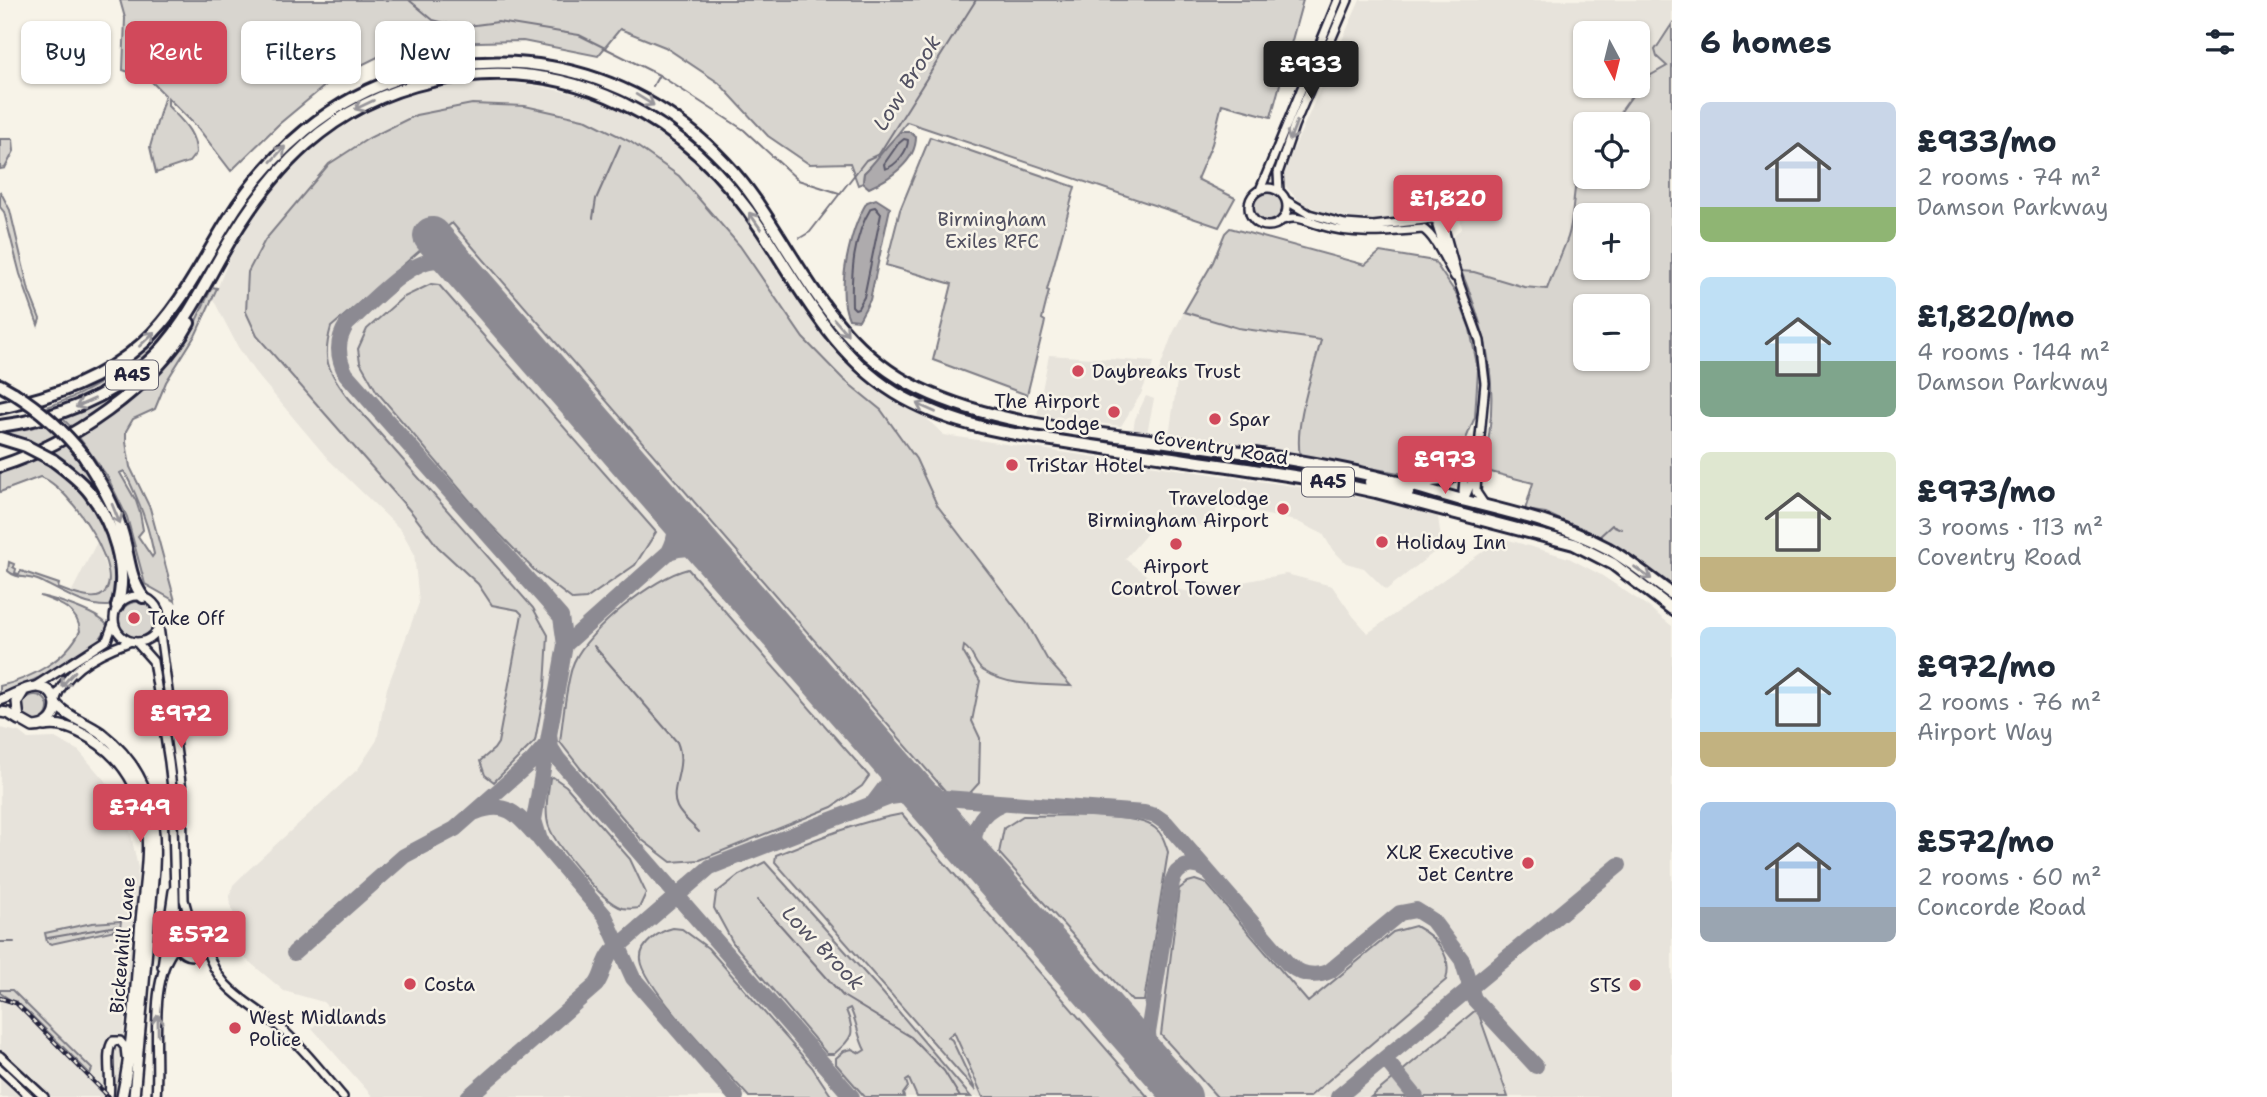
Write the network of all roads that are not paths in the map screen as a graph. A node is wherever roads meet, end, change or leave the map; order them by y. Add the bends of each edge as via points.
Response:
1 (1338, 0) edge
2 (1348, 0) edge
3 (1260, 190) junction
4 (1279, 191) junction
5 (1287, 201) junction
6 (1441, 219) junction
7 (1283, 220) junction
8 (214, 268) junction
9 (1451, 272) junction
10 (1458, 283) junction
11 (0, 386) edge
12 (0, 406) edge
13 (3, 426) edge
14 (0, 438) edge
15 (1479, 446) junction
16 (28, 451) junction
17 (0, 464) edge
18 (1469, 464) junction
19 (1321, 465) junction
20 (1477, 469) junction
21 (1404, 484) junction
22 (1464, 500) junction
23 (1486, 506) junction
24 (1461, 514) junction
25 (1574, 544) junction
26 (1672, 594) edge
27 (143, 597) junction
28 (117, 606) junction
29 (1672, 609) edge
30 (113, 623) junction
31 (159, 627) junction
32 (134, 642) junction
33 (34, 687) junction
34 (23, 692) junction
35 (0, 700) edge
36 (56, 702) junction
37 (0, 712) edge
38 (23, 723) junction
39 (44, 726) junction
40 (175, 879) junction
41 (196, 923) junction
42 (176, 931) junction
43 (176, 947) junction
44 (205, 947) junction
45 (161, 977) junction
46 (0, 1056) edge
47 (0, 1069) edge
48 (127, 1071) junction
49 (30, 1097) edge
50 (44, 1097) edge
51 (109, 1097) edge
52 (122, 1097) edge
53 (134, 1097) edge
54 (156, 1097) edge
55 (343, 1097) edge

1 - 3 street
2 -> 4 street via 1290,138 1278,173
3 - 4 street
3 - 7 street via 1250,202 1254,221 1269,227
4 - 5 street
5 - 6 street via 1310,214 1357,225
5 - 7 street
6 - 9 street via 1437,226
6 - 10 street
7 - 9 street via 1296,218 1363,233 1423,229 1435,240
8 -> 13 highway, A45 via 181,323 133,374 90,402 55,416
8 - 16 highway via 186,327 165,358 114,407 57,443
24 -> 8 highway, Coventry Road / A45 via 1315,480 990,431 902,397 833,338 728,183 682,139 612,97 545,76 460,75 412,85 342,116 275,174
9 - 10 street
10 - 15 street via 1482,356
11 -> 27 highway, bridge via 34,406 83,455 114,509 133,582
12 -> 19 highway, Coventry Road / A45 via 66,390 130,354 176,305 254,181 303,131 337,107 391,81 462,63 505,62 553,67 598,79 635,94 687,126 738,176 815,296 859,347 922,390 995,416
14 - 16 highway
15 - 18 street
15 - 20 street
16 - 17 highway
16 - 28 highway, bridge via 53,460 89,492 108,525 120,558
18 - 21 street via 1441,483
18 - 22 street
19 - 21 highway, Coventry Road / A45
19 - 24 highway via 1454,506
20 - 22 street
20 - 23 street via 1476,492
21 - 22 highway, Coventry Road / A45
22 - 23 highway, Coventry Road / A45
22 - 24 highway
22 - 25 highway via 1470,509
23 -> 26 highway, Coventry Road / A45 via 1591,540
24 - 25 highway, Coventry Road / A45
25 - 29 highway, Coventry Road / A45 via 1612,564
27 - 28 street via 128,597
27 - 31 street via 156,605
28 - 30 street
30 - 32 street via 117,632
30 - 33 street via 107,640
31 - 32 street via 148,640
31 - 41 street via 182,790 184,900
32 -> 36 street via 112,648 81,666 60,687
32 - 40 street via 153,661 157,683 172,788
33 - 34 main road
33 - 36 main road via 49,692
34 - 35 main road
34 - 38 main road via 16,708
36 - 39 main road via 53,719
36 - 53 main road, Bickenhill Lane via 62,712 99,732 118,749 139,776 152,810 154,868
37 - 38 main road
38 - 39 main road
39 - 48 main road, Bickenhill Lane via 77,730 110,751 127,773 144,811 147,849
40 - 42 street
40 - 45 street
41 - 42 street
41 - 44 street via 205,932
42 - 43 street
43 - 44 street via 189,956
43 - 45 street
44 - 55 street via 222,983 288,1034
54 -> 45 street
46 - 50 street
47 - 49 street
48 - 51 street via 125,1047 113,1041 107,1051
48 - 52 main road, Bickenhill Lane

